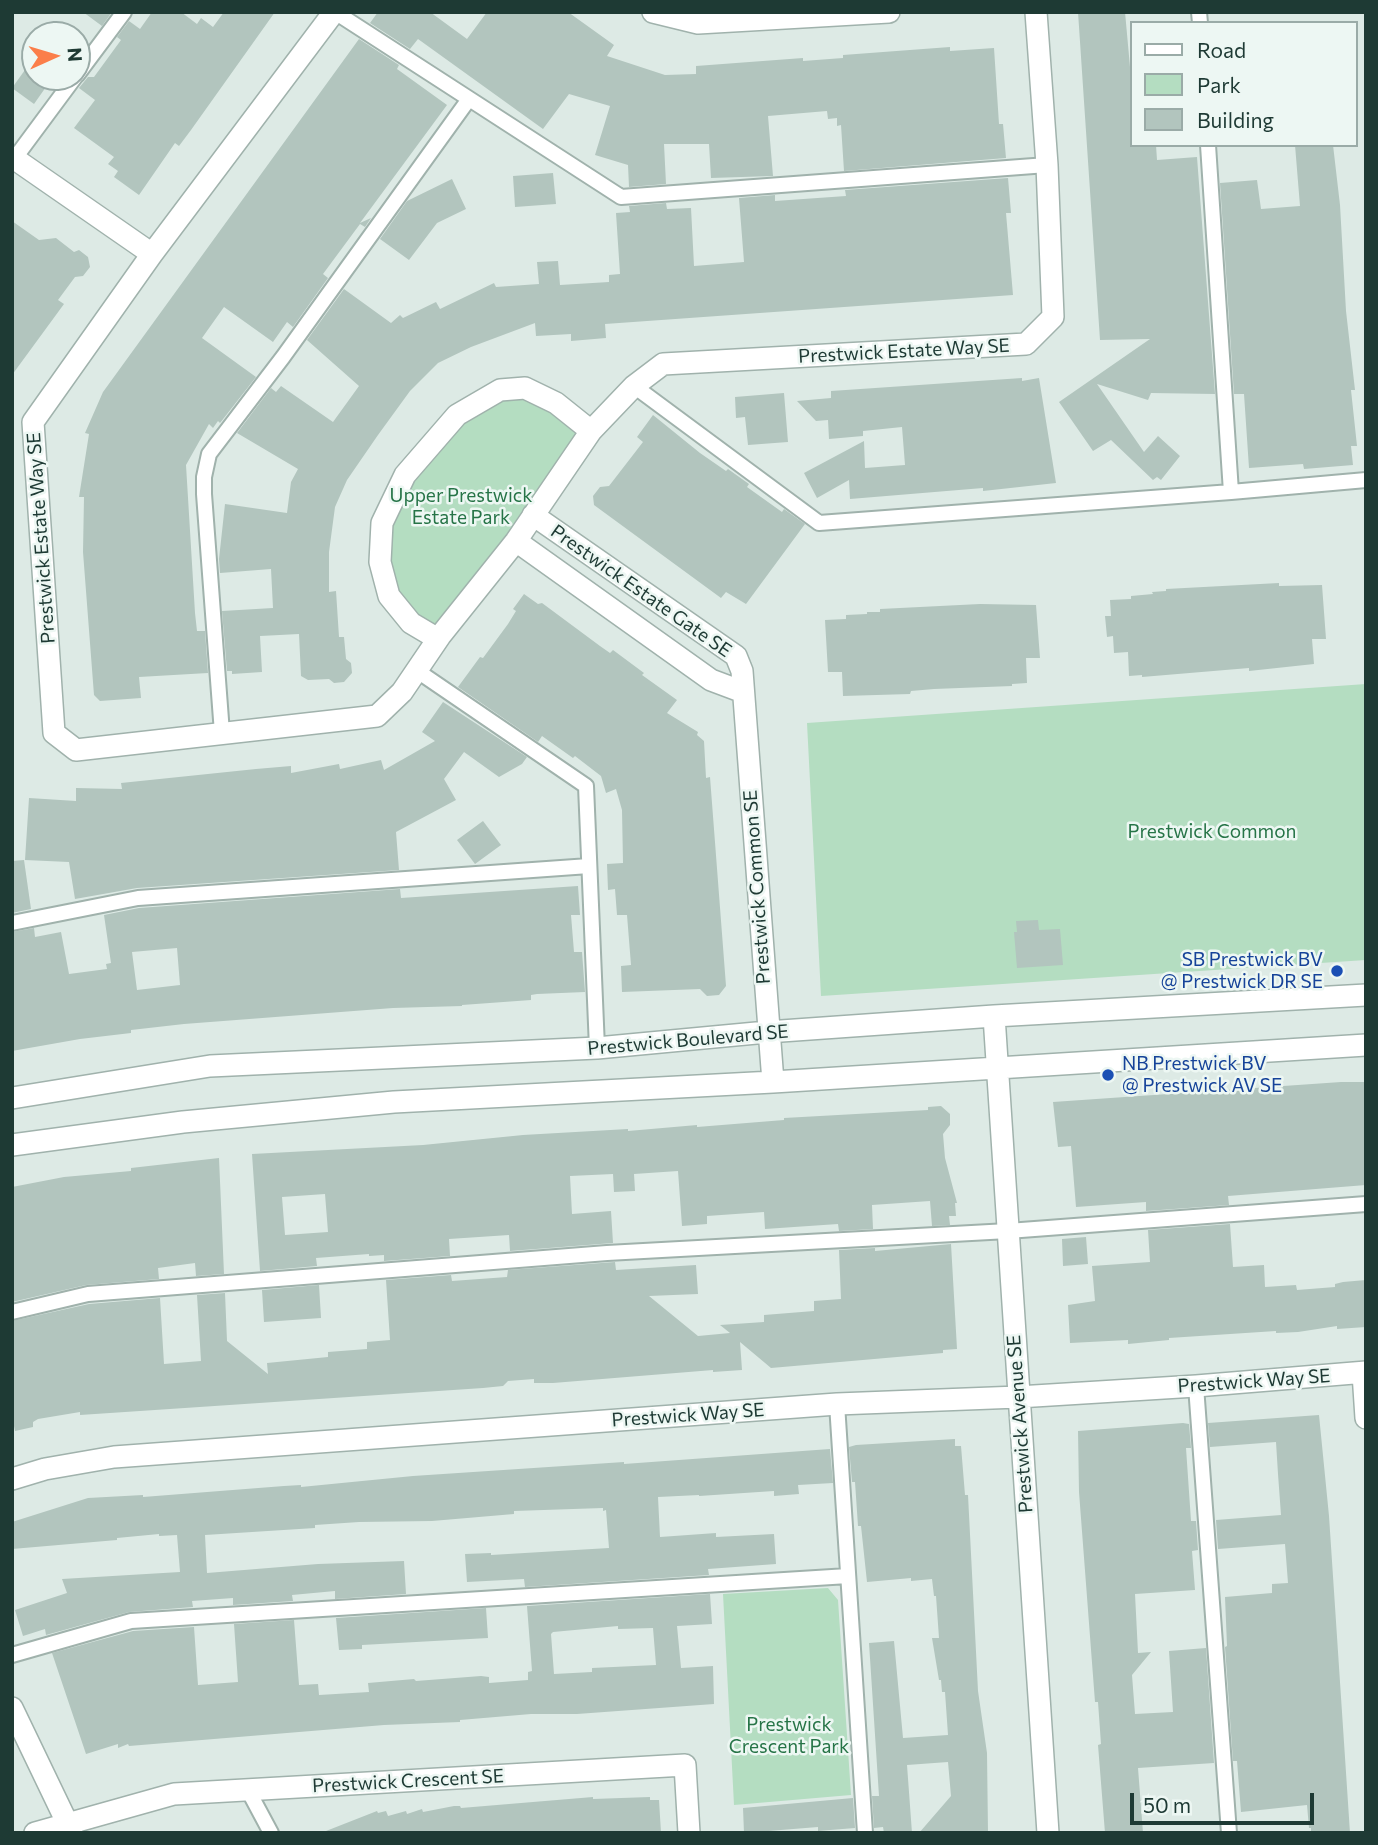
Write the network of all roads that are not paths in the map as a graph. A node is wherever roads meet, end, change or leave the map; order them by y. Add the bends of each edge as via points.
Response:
1 (124, 12) edge
2 (334, 12) edge
3 (653, 12) edge
4 (889, 12) edge
5 (1036, 12) edge
6 (91, 56) edge
7 (65, 91) edge
8 (469, 99) junction
9 (1208, 147) edge
10 (13, 159) edge
11 (1047, 165) junction
12 (152, 254) junction
13 (634, 386) junction
14 (591, 431) junction
15 (1366, 480) edge
16 (1231, 492) junction
17 (533, 515) junction
18 (516, 541) junction
19 (438, 639) junction
20 (416, 670) junction
21 (743, 692) junction
22 (222, 733) junction
23 (589, 866) junction
24 (12, 923) edge
25 (1366, 995) edge
26 (994, 1016) junction
27 (767, 1032) junction
28 (1366, 1045) edge
29 (597, 1048) junction
30 (998, 1069) junction
31 (772, 1083) junction
32 (12, 1098) edge
33 (12, 1145) edge
34 (1366, 1203) edge
35 (1008, 1231) junction
36 (12, 1312) edge
37 (1364, 1373) edge
38 (1196, 1386) junction
39 (1018, 1397) junction
40 (837, 1404) junction
41 (1366, 1418) edge
42 (12, 1479) edge
43 (848, 1576) junction
44 (12, 1655) edge
45 (12, 1708) edge
46 (248, 1790) junction
47 (69, 1828) edge
48 (35, 1833) edge
49 (271, 1833) edge
50 (689, 1833) edge
51 (865, 1833) edge
52 (1048, 1833) edge
53 (1229, 1833) edge

1 - 6 lane
2 - 8 lane
2 - 12 street, Prestwick Estate Way SE
3 - 4 street via 698,23
5 - 11 street, Prestwick Estate Way SE
7 - 10 lane
8 - 11 lane via 621,197
8 - 22 lane via 209,454 204,494
9 - 16 lane
10 - 12 street
11 - 13 street, Prestwick Estate Way SE via 1053,317 1026,344 663,364
12 - 22 street, Prestwick Estate Way SE via 33,422 54,733 76,750
13 - 14 street, Prestwick Estate Way SE
13 - 16 lane via 820,523
14 - 17 street, Prestwick Estate Way SE
14 - 19 street via 556,403 525,387 500,390 457,415 405,475 382,523 380,562 389,596 411,623
15 - 16 lane
17 - 18 street, Prestwick Estate Way SE
17 - 21 street, Prestwick Estate Gate SE via 736,656
18 - 19 street, Prestwick Estate Way SE
18 - 21 street, Prestwick Estate Gate SE via 711,680
19 - 20 street, Prestwick Estate Way SE
20 - 22 street, Prestwick Estate Way SE via 402,692 377,716
20 - 23 lane via 586,786
21 - 27 street, Prestwick Common SE
23 - 24 lane via 138,898
23 - 29 lane
25 - 26 street, Prestwick Boulevard SE
26 - 27 street, Prestwick Boulevard SE
26 - 30 street, Prestwick Avenue SE
27 - 29 street, Prestwick Boulevard SE
27 - 31 street, Prestwick Common SE
28 - 30 street
29 - 32 street, Prestwick Boulevard SE via 210,1066
30 - 31 street
30 - 35 street, Prestwick Avenue SE
31 - 33 street via 394,1102 183,1122
34 - 35 lane
35 - 36 lane via 607,1252 88,1294
35 - 39 street, Prestwick Avenue SE
37 - 38 street, Prestwick Way SE
37 - 41 street
38 - 39 street, Prestwick Way SE
38 - 53 lane
39 - 40 street, Prestwick Way SE
39 - 52 street, Prestwick Avenue SE
40 - 42 street, Prestwick Way SE via 114,1457
40 - 43 lane
43 - 44 lane via 131,1621
43 - 51 lane
45 - 47 street
46 - 47 street, Prestwick Crescent SE via 174,1794
46 - 49 lane
46 - 50 street, Prestwick Crescent SE via 685,1765
47 - 48 street, Prestwick Crescent SE

